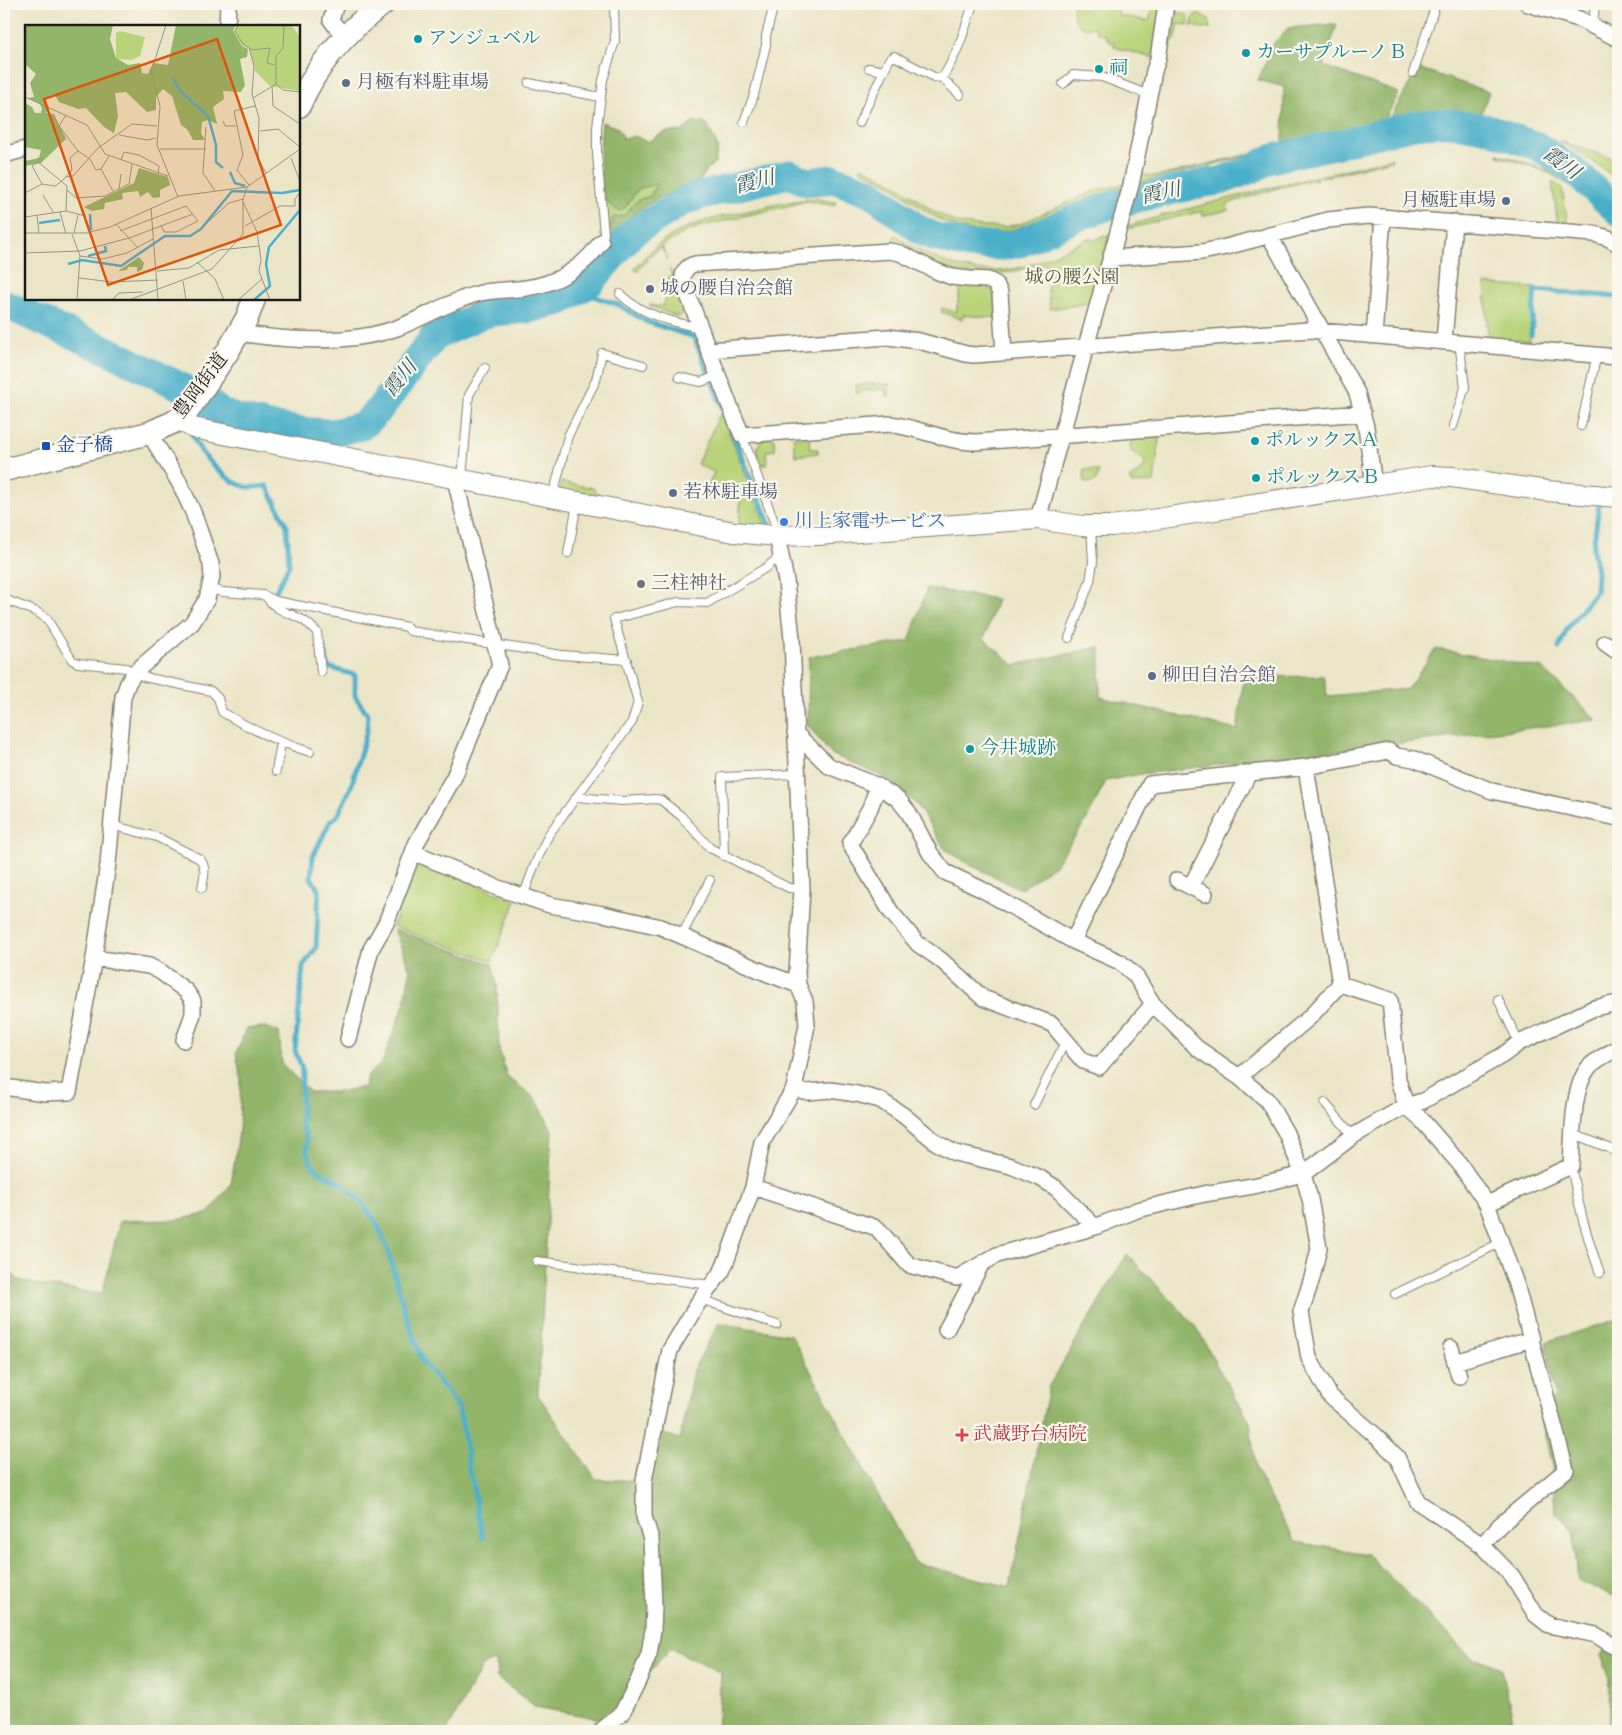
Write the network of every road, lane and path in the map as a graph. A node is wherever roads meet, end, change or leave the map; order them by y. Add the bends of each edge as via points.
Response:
1 (228, 4) edge
2 (336, 4) edge
3 (383, 4) edge
4 (614, 4) edge
5 (774, 4) edge
6 (974, 4) edge
7 (1166, 4) edge
8 (1436, 4) edge
9 (1528, 4) edge
10 (1595, 4) edge
11 (227, 25) edge
12 (1593, 25) junction
13 (344, 37) junction
14 (1618, 40) edge
15 (870, 68) dead end
16 (884, 71) junction
17 (1413, 73) dead end
18 (942, 78) junction
19 (529, 83) dead end
20 (1063, 84) dead end
21 (960, 95) dead end
22 (1149, 95) junction
23 (600, 97) junction
24 (300, 102) edge
25 (744, 122) dead end
26 (859, 124) dead end
27 (25, 149) edge
28 (4, 155) edge
29 (1383, 217) junction
30 (1454, 222) junction
31 (1269, 235) junction
32 (601, 242) joint
33 (1618, 244) edge
34 (1111, 258) junction
35 (620, 294) dead end
36 (252, 300) edge
37 (700, 328) junction
38 (1324, 332) junction
39 (239, 333) junction
40 (1374, 336) junction
41 (1452, 342) junction
42 (1086, 347) junction
43 (709, 350) junction
44 (1004, 353) junction
45 (1597, 354) junction
46 (1618, 357) edge
47 (643, 365) dead end
48 (485, 368) dead end
49 (679, 377) dead end
50 (712, 378) junction
51 (185, 413) junction
52 (1363, 413) junction
53 (1453, 426) dead end
54 (1581, 426) dead end
55 (149, 433) junction
56 (742, 435) junction
57 (1061, 436) junction
58 (4, 470) edge
59 (458, 480) junction
60 (1374, 485) junction
61 (1618, 497) edge
62 (552, 498) junction
63 (578, 502) junction
64 (1038, 519) junction
65 (1092, 527) junction
66 (779, 546) junction
67 (568, 553) dead end
68 (210, 589) junction
69 (267, 598) junction
70 (4, 599) edge
71 (1069, 638) dead end
72 (1605, 643) dead end
73 (496, 644) junction
74 (1618, 652) edge
75 (627, 660) junction
76 (135, 672) junction
77 (321, 672) dead end
78 (796, 733) junction
79 (281, 743) junction
80 (310, 752) dead end
81 (1306, 767) junction
82 (276, 771) dead end
83 (1249, 773) junction
84 (797, 774) junction
85 (878, 786) junction
86 (577, 797) junction
87 (1618, 818) edge
88 (111, 825) junction
89 (413, 852) junction
90 (724, 856) junction
91 (710, 880) dead end
92 (202, 888) dead end
93 (802, 889) junction
94 (1205, 894) dead end
95 (524, 897) junction
96 (682, 935) junction
97 (1072, 941) junction
98 (94, 958) junction
99 (1340, 984) junction
100 (798, 985) junction
101 (1498, 999) dead end
102 (1618, 1003) edge
103 (1153, 1004) junction
104 (1066, 1039) junction
105 (184, 1040) dead end
106 (348, 1040) dead end
107 (1519, 1043) junction
108 (1618, 1048) edge
109 (1239, 1077) junction
110 (4, 1087) edge
111 (794, 1089) junction
112 (1325, 1103) dead end
113 (1034, 1105) dead end
114 (1406, 1106) junction
115 (1573, 1134) junction
116 (1353, 1136) junction
117 (1618, 1153) edge
118 (1571, 1166) junction
119 (1303, 1174) junction
120 (753, 1187) junction
121 (1487, 1204) junction
122 (1095, 1227) junction
123 (1500, 1243) junction
124 (537, 1261) dead end
125 (981, 1265) junction
126 (1600, 1273) dead end
127 (711, 1284) junction
128 (1395, 1294) dead end
129 (700, 1299) junction
130 (777, 1325) dead end
131 (946, 1330) dead end
132 (1532, 1340) junction
133 (1459, 1376) dead end
134 (1482, 1545) junction
135 (1618, 1649) edge
136 (605, 1730) edge

1 - 11 street
2 - 13 street via 331,20
3 - 13 main road
4 - 23 lane via 615,42
5 - 25 lane via 754,96
6 - 18 lane via 950,66
7 - 22 street
8 - 17 lane
9 - 12 street
10 - 12 lane
12 - 14 street
13 - 24 main road via 320,66
15 - 16 lane
16 - 18 lane via 894,56
16 - 26 lane
18 - 21 lane
19 - 23 lane
20 - 22 lane via 1074,75 1102,77
22 - 34 street via 1131,185
23 - 32 lane via 596,140 604,234
27 - 28 street
29 - 30 street
29 - 31 street via 1328,220
29 - 40 street
30 - 33 street via 1594,234
30 - 41 street
31 - 34 street via 1202,252
31 - 38 street
32 - 39 street via 584,262 556,280 528,288 485,292 375,334 325,339
34 - 42 street
35 - 37 lane via 647,312
36 - 39 main road, 豊岡街道
37 - 43 street
37 - 44 street via 683,282 685,270 691,265 889,251 952,277 988,280 996,284 1000,293
38 - 40 street
38 - 42 street via 1310,330
38 - 52 street via 1357,393
39 - 51 main road, 豊岡街道
40 - 41 street
41 - 45 street
41 - 53 lane via 1465,387
42 - 44 street
42 - 57 street
43 - 44 street via 888,337 927,342 966,354
43 - 50 street
45 - 46 street
45 - 54 lane
47 - 62 lane via 602,353 596,380 568,436
48 - 59 lane via 469,396
49 - 50 lane via 701,382
50 - 56 street
51 - 55 main road, 豊岡街道 via 164,428
51 - 59 street via 193,428
52 - 57 street
52 - 60 street
55 - 58 main road, 豊岡街道
55 - 68 street via 179,482 200,529 211,564
56 - 57 street via 890,424 967,442
56 - 66 lane via 776,527
57 - 64 street
59 - 62 street
59 - 73 street
60 - 61 street via 1447,476 1547,491
60 - 65 street
62 - 63 street
63 - 66 street via 734,532
63 - 67 lane
64 - 65 street
64 - 66 street via 817,535
65 - 71 lane via 1090,581
66 - 75 lane via 767,567 707,602 678,602 614,619
66 - 78 street via 792,639
68 - 69 lane
68 - 76 street via 192,623
69 - 73 lane via 407,627 410,631
69 - 77 lane via 279,610 302,620 317,632
70 - 76 lane via 47,619 72,660
72 - 74 street
73 - 75 lane via 562,655
73 - 89 street via 500,665 454,777
75 - 86 lane via 638,702 632,722
76 - 79 lane via 211,691 218,698 222,712
76 - 88 street via 123,697
78 - 84 street
78 - 85 street via 828,766
79 - 80 lane
79 - 82 lane
81 - 83 street
81 - 87 street via 1389,752 1492,791
81 - 99 street
83 - 94 street via 1184,883
83 - 97 street via 1150,784
84 - 90 lane via 722,777
84 - 93 street
85 - 97 street via 898,799 945,872
85 - 104 street via 850,844 891,912 918,944 983,998 1052,1024
86 - 90 lane via 661,800 681,816 710,848
86 - 95 lane via 549,834
88 - 92 lane via 157,838 200,859 205,870
88 - 98 street
89 - 95 street
89 - 106 street via 386,923 371,949
90 - 93 lane via 790,888
91 - 96 lane
93 - 100 street
95 - 96 street via 661,927
96 - 100 street
97 - 103 street via 1120,962 1135,975
98 - 105 street via 149,966 186,990 193,1001 193,1014
98 - 110 street via 69,1092
99 - 109 street via 1310,1017
99 - 114 street via 1390,1000 1398,1079
100 - 111 street via 805,1001 807,1025
101 - 107 lane
102 - 107 street via 1594,1008
103 - 104 street via 1099,1067 1083,1061
103 - 109 street via 1197,1048
104 - 113 lane
107 - 114 street via 1424,1101
108 - 115 street via 1589,1067 1576,1100
109 - 119 street via 1267,1100 1286,1133
111 - 120 street via 762,1142
111 - 122 street via 808,1092 830,1090 880,1100 955,1153 1011,1166 1040,1178 1056,1188
112 - 116 lane
114 - 116 street
114 - 121 street via 1460,1163
115 - 117 lane
115 - 118 street
116 - 119 street
118 - 121 street
118 - 126 lane via 1577,1203
119 - 122 street via 1138,1210
119 - 134 street via 1319,1248 1301,1312 1309,1358 1330,1396 1397,1458 1418,1502
120 - 125 street via 877,1228 909,1265 957,1278
120 - 127 street via 728,1259
121 - 123 street
122 - 125 street via 997,1255
123 - 128 lane
123 - 132 street
124 - 127 lane
125 - 131 street
127 - 129 street
129 - 130 lane
129 - 136 street via 670,1350 644,1480 644,1517 651,1539 654,1630 638,1681 622,1713
132 - 133 street via 1453,1355
132 - 134 street via 1566,1470 1500,1525
134 - 135 street via 1512,1576 1536,1615 1549,1625 1596,1635

